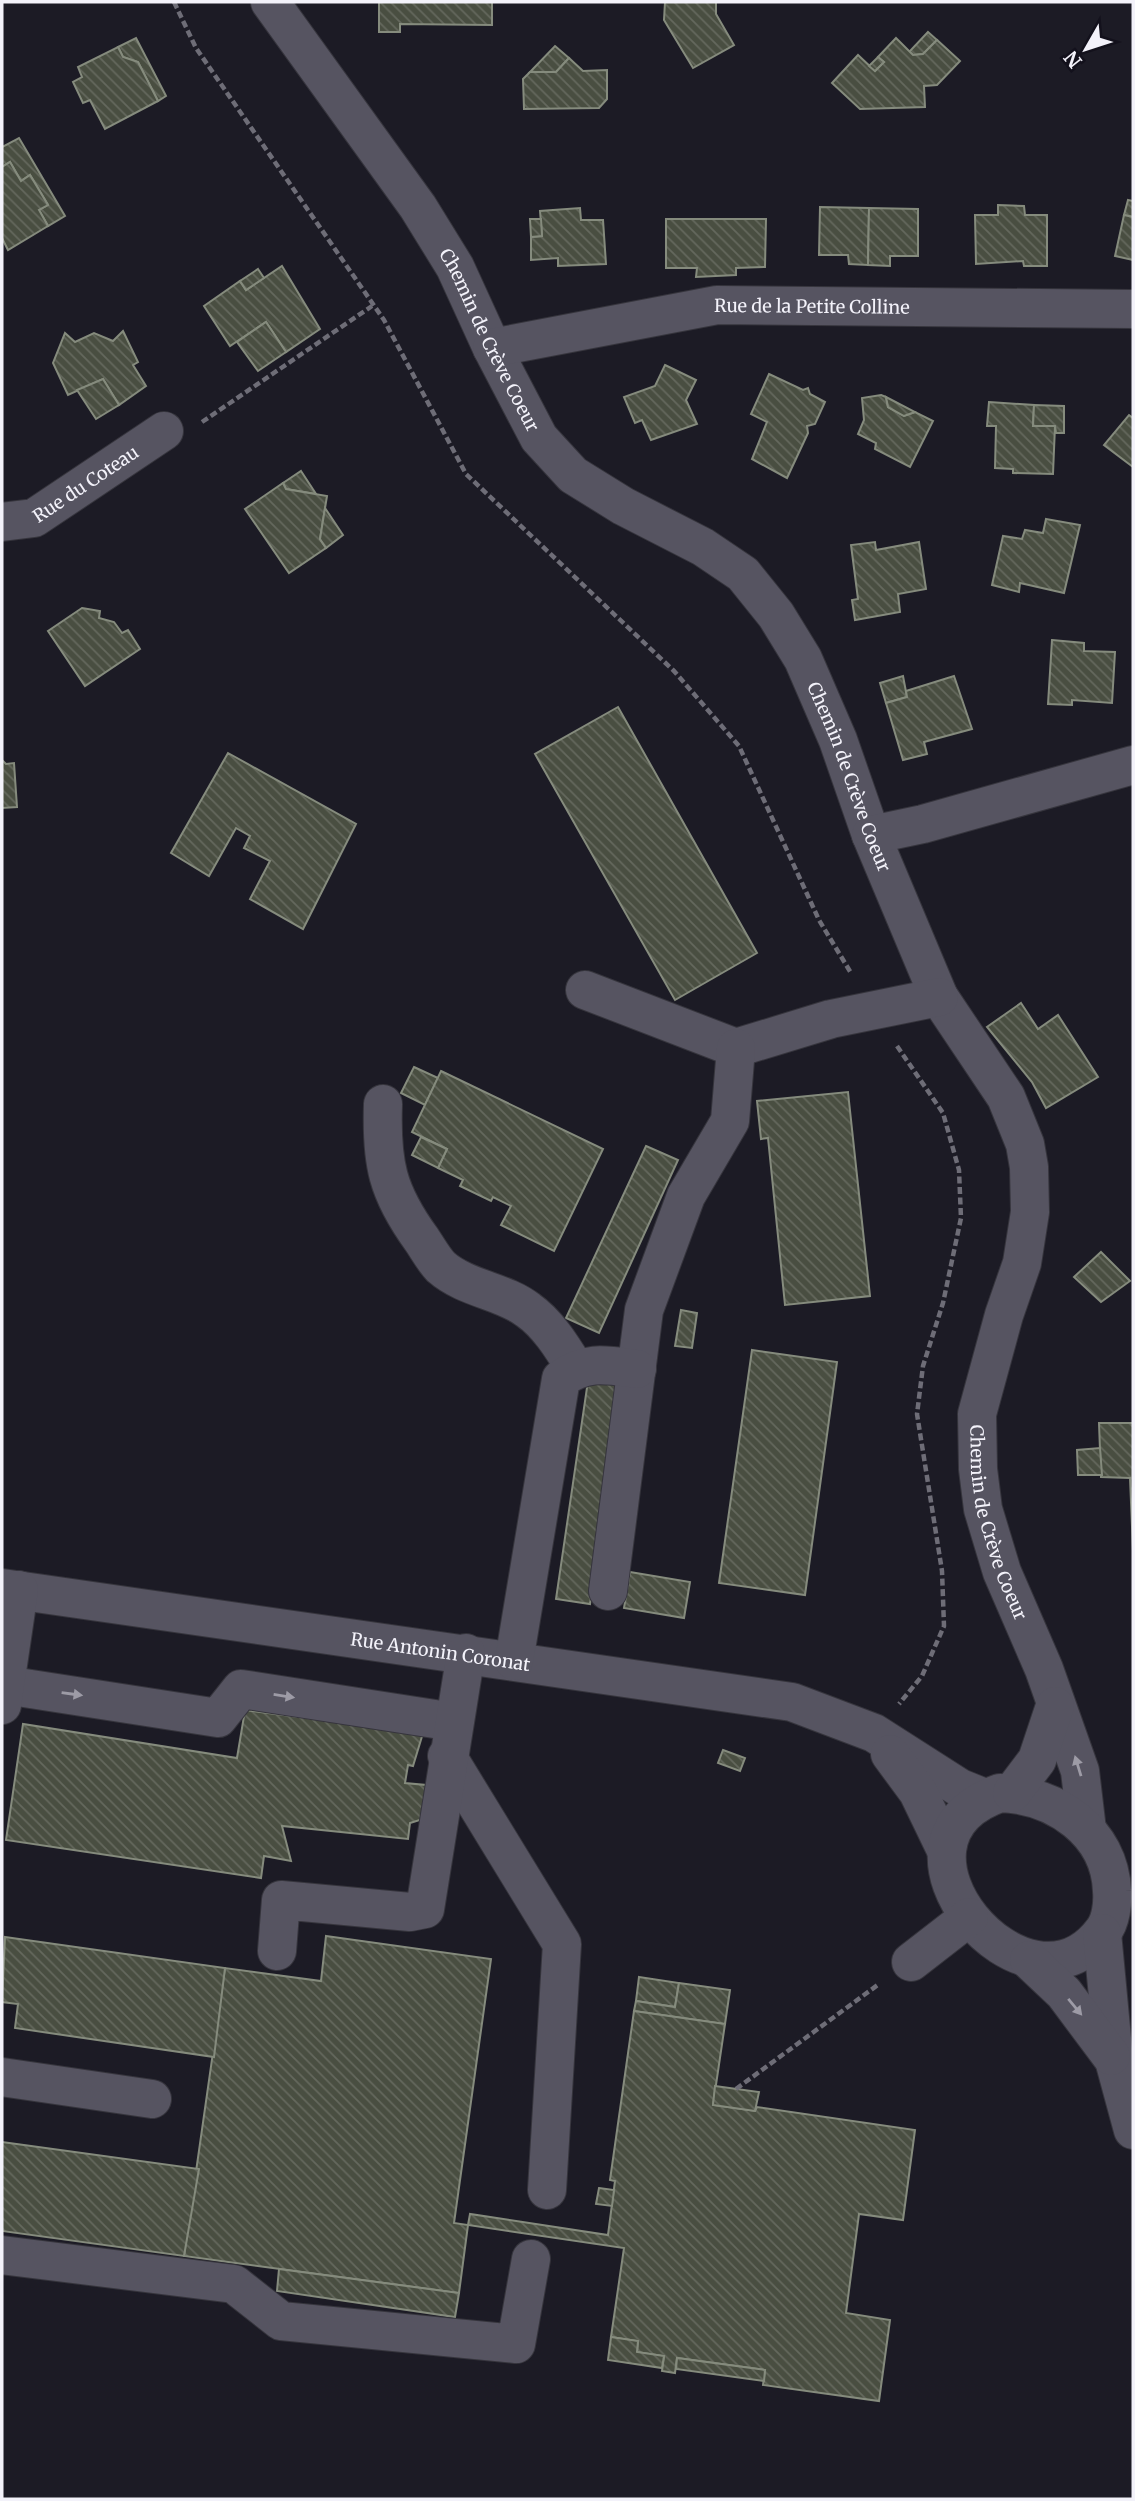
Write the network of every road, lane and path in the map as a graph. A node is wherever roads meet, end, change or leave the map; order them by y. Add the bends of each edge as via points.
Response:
1 (174, 2) edge
2 (280, 6) edge
3 (372, 306) junction
4 (1133, 309) edge
5 (492, 348) junction
6 (164, 431) joint
7 (2, 523) edge
8 (1133, 765) edge
9 (871, 835) junction
10 (585, 990) dead end
11 (939, 997) junction
12 (874, 1012) junction
13 (736, 1048) junction
14 (383, 1104) dead end
15 (575, 1368) junction
16 (637, 1369) junction
17 (10, 1589) edge
18 (608, 1591) dead end
19 (466, 1653) junction
20 (514, 1661) junction
21 (3, 1695) edge
22 (1055, 1706) junction
23 (874, 1733) junction
24 (451, 1739) junction
25 (999, 1796) junction
26 (946, 1850) junction
27 (1109, 1850) edge
28 (970, 1917) junction
29 (1115, 1924) edge
30 (277, 1951) dead end
31 (1029, 1959) junction
32 (911, 1962) joint
33 (1114, 2060) junction
34 (2, 2077) edge
35 (736, 2089) dead end
36 (152, 2099) dead end
37 (1133, 2130) edge
38 (547, 2190) dead end
39 (2, 2255) edge
40 (531, 2259) dead end

1 - 3 path via 196,48
2 - 5 street, Chemin de Crève Coeur via 418,207 455,267
3 - 6 path via 193,428
3 - 12 path via 384,320 466,474 674,671 739,746 819,920
4 - 5 street, Rue de la Petite Colline via 717,305
5 - 9 street, Chemin de Crève Coeur via 539,438 573,475 743,574 776,615 803,659 838,740
6 - 7 street, Rue du Coteau via 34,518
8 - 9 street
9 - 11 street, Chemin de Crève Coeur
10 - 13 street
11 - 12 street
11 - 22 street, Chemin de Crève Coeur via 1006,1097 1029,1167 1030,1212 1022,1263 977,1414 978,1469 983,1508 1002,1572
12 - 13 street via 831,1019
12 - 23 path via 943,1112 959,1170 961,1218 943,1303 923,1366 917,1414 942,1571 944,1626 922,1676
13 - 16 street via 730,1121 685,1196 644,1310
14 - 15 street via 382,1149 390,1187 441,1267 478,1289 527,1309 558,1340
15 - 16 street via 594,1363
15 - 20 street via 561,1379
16 - 18 street
17 - 19 street, Rue Antonin Coronat
17 - 21 street
19 - 20 street, Rue Antonin Coronat
19 - 24 street
20 - 23 street, Rue Antonin Coronat via 792,1702
21 -> 24 street via 218,1717 241,1689
22 - 25 street via 1037,1760
27 -> 22 street, Chemin de Crève Coeur
23 - 25 street, Rue Antonin Coronat via 960,1788
23 - 26 street via 918,1792
24 - 30 street via 425,1909 410,1912 281,1900
24 - 38 street via 562,1944
25 - 26 street via 968,1808 958,1819
25 - 27 street via 1064,1812
26 - 28 street via 950,1883
27 - 29 street
28 - 31 street via 990,1939
28 - 32 street
29 - 31 street via 1062,1959
29 - 33 street
31 -> 33 street via 1063,1993
32 - 35 path
33 - 37 street
34 - 36 street
39 - 40 street via 234,2284 281,2321 516,2344

